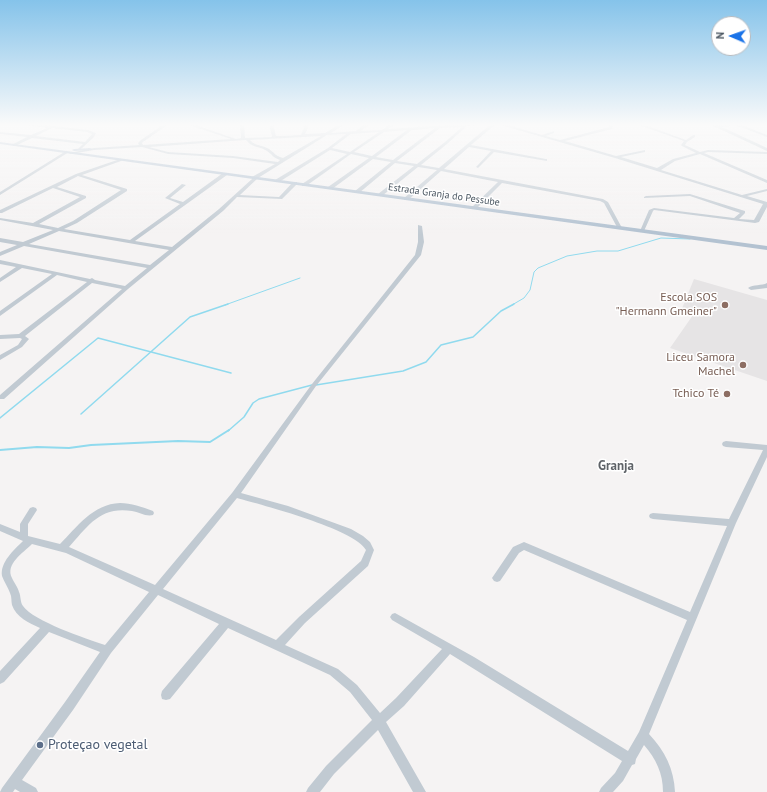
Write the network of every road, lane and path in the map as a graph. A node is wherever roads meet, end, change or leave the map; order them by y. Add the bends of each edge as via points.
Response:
1 (58, 161) edge
2 (117, 161) edge
3 (127, 161) edge
4 (263, 161) edge
5 (282, 161) edge
6 (310, 161) edge
7 (337, 161) edge
8 (366, 161) edge
9 (394, 161) joint
10 (424, 161) edge
11 (449, 161) edge
12 (484, 161) edge
13 (628, 161) edge
14 (672, 161) edge
15 (717, 161) edge
16 (279, 163) junction
17 (417, 166) junction
18 (478, 167) dead end
19 (438, 170) junction
20 (657, 170) junction
21 (225, 174) junction
22 (78, 175) junction
23 (255, 178) junction
24 (277, 181) junction
25 (500, 182) junction
26 (767, 182) edge
27 (295, 183) junction
28 (304, 184) junction
29 (184, 185) dead end
30 (53, 187) junction
31 (330, 188) junction
32 (767, 190) edge
33 (357, 192) junction
34 (0, 194) edge
35 (380, 195) junction
36 (236, 196) junction
37 (742, 196) junction
38 (646, 197) dead end
39 (406, 199) junction
40 (185, 204) junction
41 (766, 204) edge
42 (474, 208) junction
43 (0, 212) edge
44 (0, 219) edge
45 (734, 220) junction
46 (34, 225) junction
47 (420, 226) dead end
48 (620, 228) junction
49 (60, 229) junction
50 (642, 231) junction
51 (0, 240) edge
52 (131, 242) junction
53 (26, 244) junction
54 (767, 248) edge
55 (173, 249) junction
56 (0, 254) edge
57 (0, 262) edge
58 (21, 266) junction
59 (151, 267) junction
60 (57, 273) junction
61 (0, 280) edge
62 (92, 280) junction
63 (767, 285) edge
64 (126, 288) junction
65 (751, 288) dead end
66 (0, 314) edge
67 (22, 336) junction
68 (0, 337) edge
69 (0, 358) edge
70 (2, 397) dead end
71 (726, 444) dead end
72 (767, 448) edge
73 (235, 495) junction
74 (33, 510) dead end
75 (150, 513) dead end
76 (653, 516) dead end
77 (732, 523) junction
78 (0, 527) edge
79 (27, 539) junction
80 (61, 549) junction
81 (497, 578) dead end
82 (155, 592) junction
83 (395, 617) dead end
84 (693, 618) junction
85 (226, 623) junction
86 (47, 628) junction
87 (278, 645) junction
88 (449, 648) junction
89 (107, 650) junction
90 (0, 679) edge
91 (166, 695) dead end
92 (379, 721) junction
93 (643, 736) junction
94 (630, 760) junction
95 (14, 782) junction
96 (6, 792) edge
97 (32, 792) edge
98 (312, 792) edge
99 (420, 792) edge
100 (605, 792) edge
101 (669, 792) edge

1 - 34 street
2 - 22 street
3 - 21 main road, Estrada Granja do Pessube
4 - 16 street
5 - 16 street
6 - 24 street
7 - 28 street
8 - 31 street
9 - 17 street
9 - 33 street
10 - 17 street
11 - 19 street
12 - 18 street
13 - 20 street
14 - 20 street
15 - 26 street
16 - 23 street
17 - 19 street
17 - 35 street
19 - 25 street
19 - 39 street
20 - 37 street
21 - 23 main road, Estrada Granja do Pessube
21 - 40 street
22 - 30 street
22 - 49 street via 125,190
23 - 24 main road, Estrada Granja do Pessube
23 - 36 street
24 - 27 main road, Estrada Granja do Pessube
25 - 42 street
25 - 48 street via 604,200
27 - 28 main road, Estrada Granja do Pessube
27 - 36 street via 280,198
28 - 31 main road, Estrada Granja do Pessube
29 - 40 street via 167,198
30 - 43 street
30 - 46 street via 84,197
31 - 33 main road, Estrada Granja do Pessube
32 - 37 street
33 - 35 main road, Estrada Granja do Pessube
35 - 39 main road, Estrada Granja do Pessube
36 - 55 street
37 - 41 street
38 - 45 street via 693,196 744,212
39 - 42 main road, Estrada Granja do Pessube
40 - 52 street
41 - 45 street via 757,221
42 - 48 main road, Estrada Granja do Pessube
44 - 46 street
45 - 50 street via 654,209 651,210
46 - 49 street
47 - 73 street via 421,242 418,255 314,385
48 - 50 main road, Estrada Granja do Pessube
49 - 52 street
49 - 53 street
50 - 54 main road, Estrada Granja do Pessube
51 - 53 street
52 - 55 street
53 - 56 street
53 - 59 street
55 - 59 street
57 - 58 street
58 - 60 street
58 - 61 street
59 - 64 street
60 - 62 street
60 - 66 street
62 - 64 street
62 - 67 street
63 - 65 street
64 - 70 street
67 - 68 street
67 - 69 street via 25,337 25,341
71 - 72 street
72 - 77 street
73 - 82 street
73 - 87 street via 279,506 348,531 367,544 370,550 365,563
74 - 79 street via 24,524
75 - 80 street via 132,506 110,507 87,522
76 - 77 street
77 - 84 street
78 - 79 street
79 - 80 street
79 - 86 street via 7,564 6,575 15,591 18,608
80 - 82 street via 78,554
81 - 84 street via 516,550 524,546
82 - 85 street
82 - 89 street
83 - 88 street
84 - 93 street
85 - 87 street
85 - 91 street
86 - 89 street
86 - 90 street
87 - 92 street via 334,672 348,682 362,696
88 - 92 street via 405,698
88 - 94 street
89 - 95 street
92 - 98 street via 330,770
92 - 99 street
93 - 94 street
93 - 101 street via 660,756 667,772
94 - 100 street
95 - 96 street
95 - 97 street

